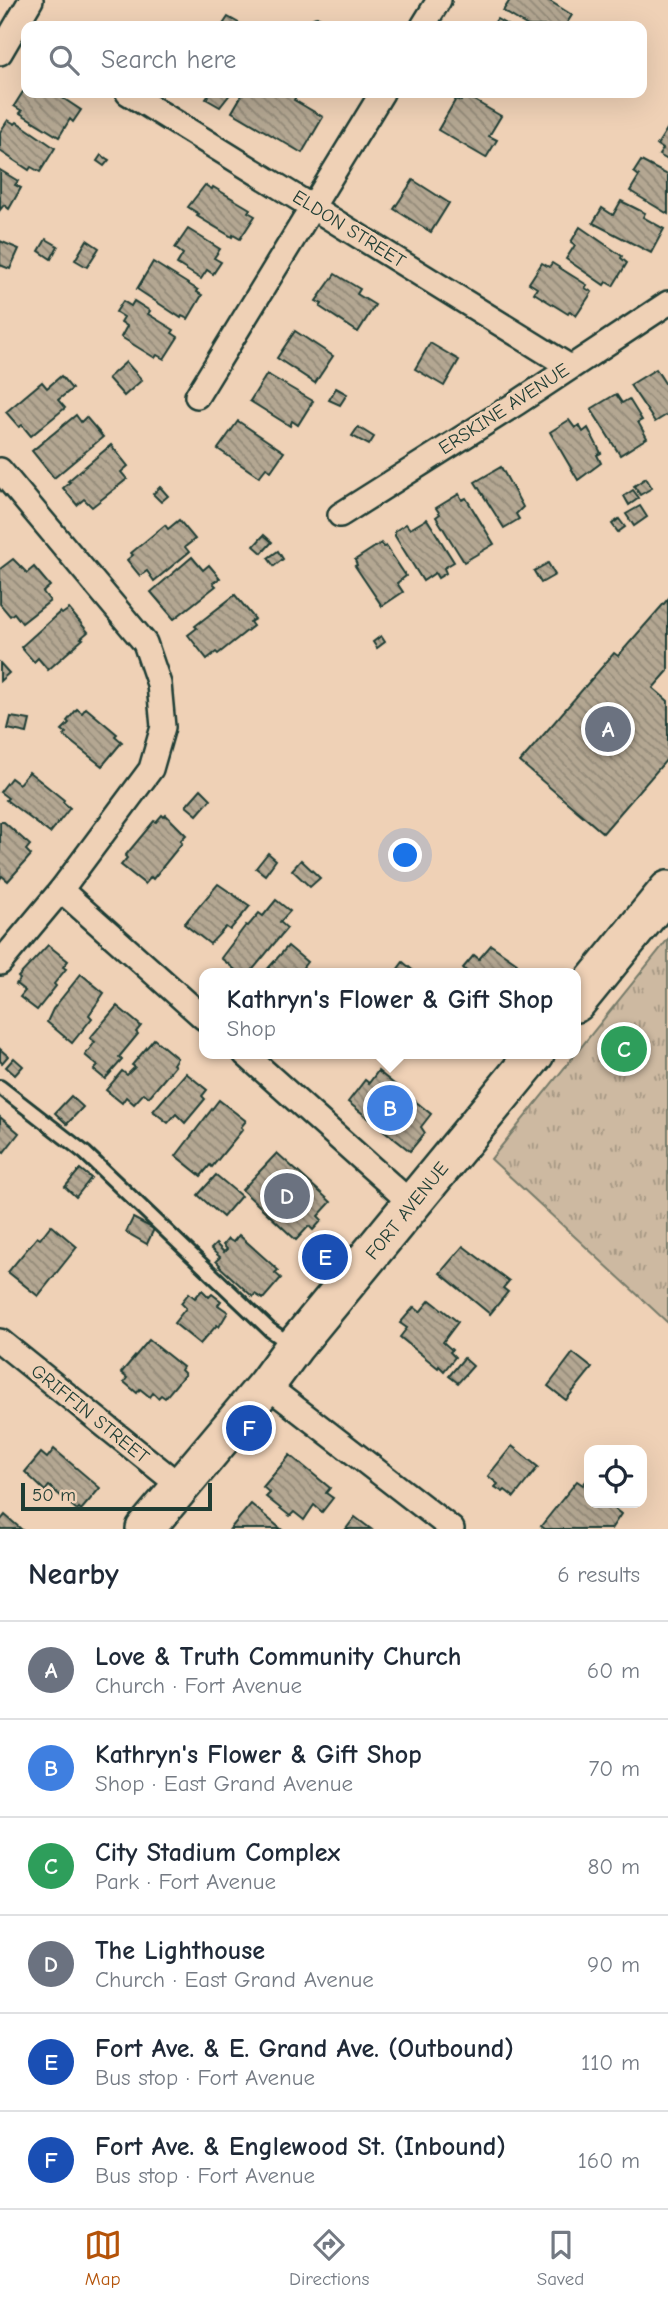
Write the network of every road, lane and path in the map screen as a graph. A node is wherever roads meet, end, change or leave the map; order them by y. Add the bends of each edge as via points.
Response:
1 (30, 0) edge
2 (439, 0) edge
3 (426, 21) edge
4 (14, 23) edge
5 (0, 53) edge
6 (136, 98) edge
7 (379, 98) edge
8 (312, 205) junction
9 (668, 303) edge
10 (570, 367) junction
11 (197, 396) dead end
12 (0, 470) edge
13 (340, 514) dead end
14 (61, 890) junction
15 (668, 890) edge
16 (0, 963) edge
17 (581, 997) edge
18 (199, 1013) edge
19 (251, 1059) edge
20 (531, 1059) edge
21 (0, 1087) edge
22 (412, 1204) junction
23 (0, 1341) edge
24 (294, 1347) junction
25 (266, 1385) junction
26 (180, 1486) junction
27 (145, 1529) edge
28 (452, 1529) edge

1 - 4 street
2 - 3 street
4 - 5 street
6 - 8 street, ELDON STREET
7 - 8 street
8 - 10 street, ELDON STREET
8 - 11 street
9 - 10 street, ERSKINE AVENUE
10 - 13 street, ERSKINE AVENUE
12 - 14 street via 145,643 159,684 163,727 151,769
14 - 16 street
14 - 18 street
15 - 17 main road
19 - 22 street
20 - 22 main road, FORT AVENUE
21 - 24 lane via 85,1153 270,1330
22 - 24 main road, FORT AVENUE
23 - 26 street, GRIFFIN STREET
24 - 25 main road, FORT AVENUE
25 - 26 main road, FORT AVENUE
25 - 28 street
26 - 27 main road, FORT AVENUE

